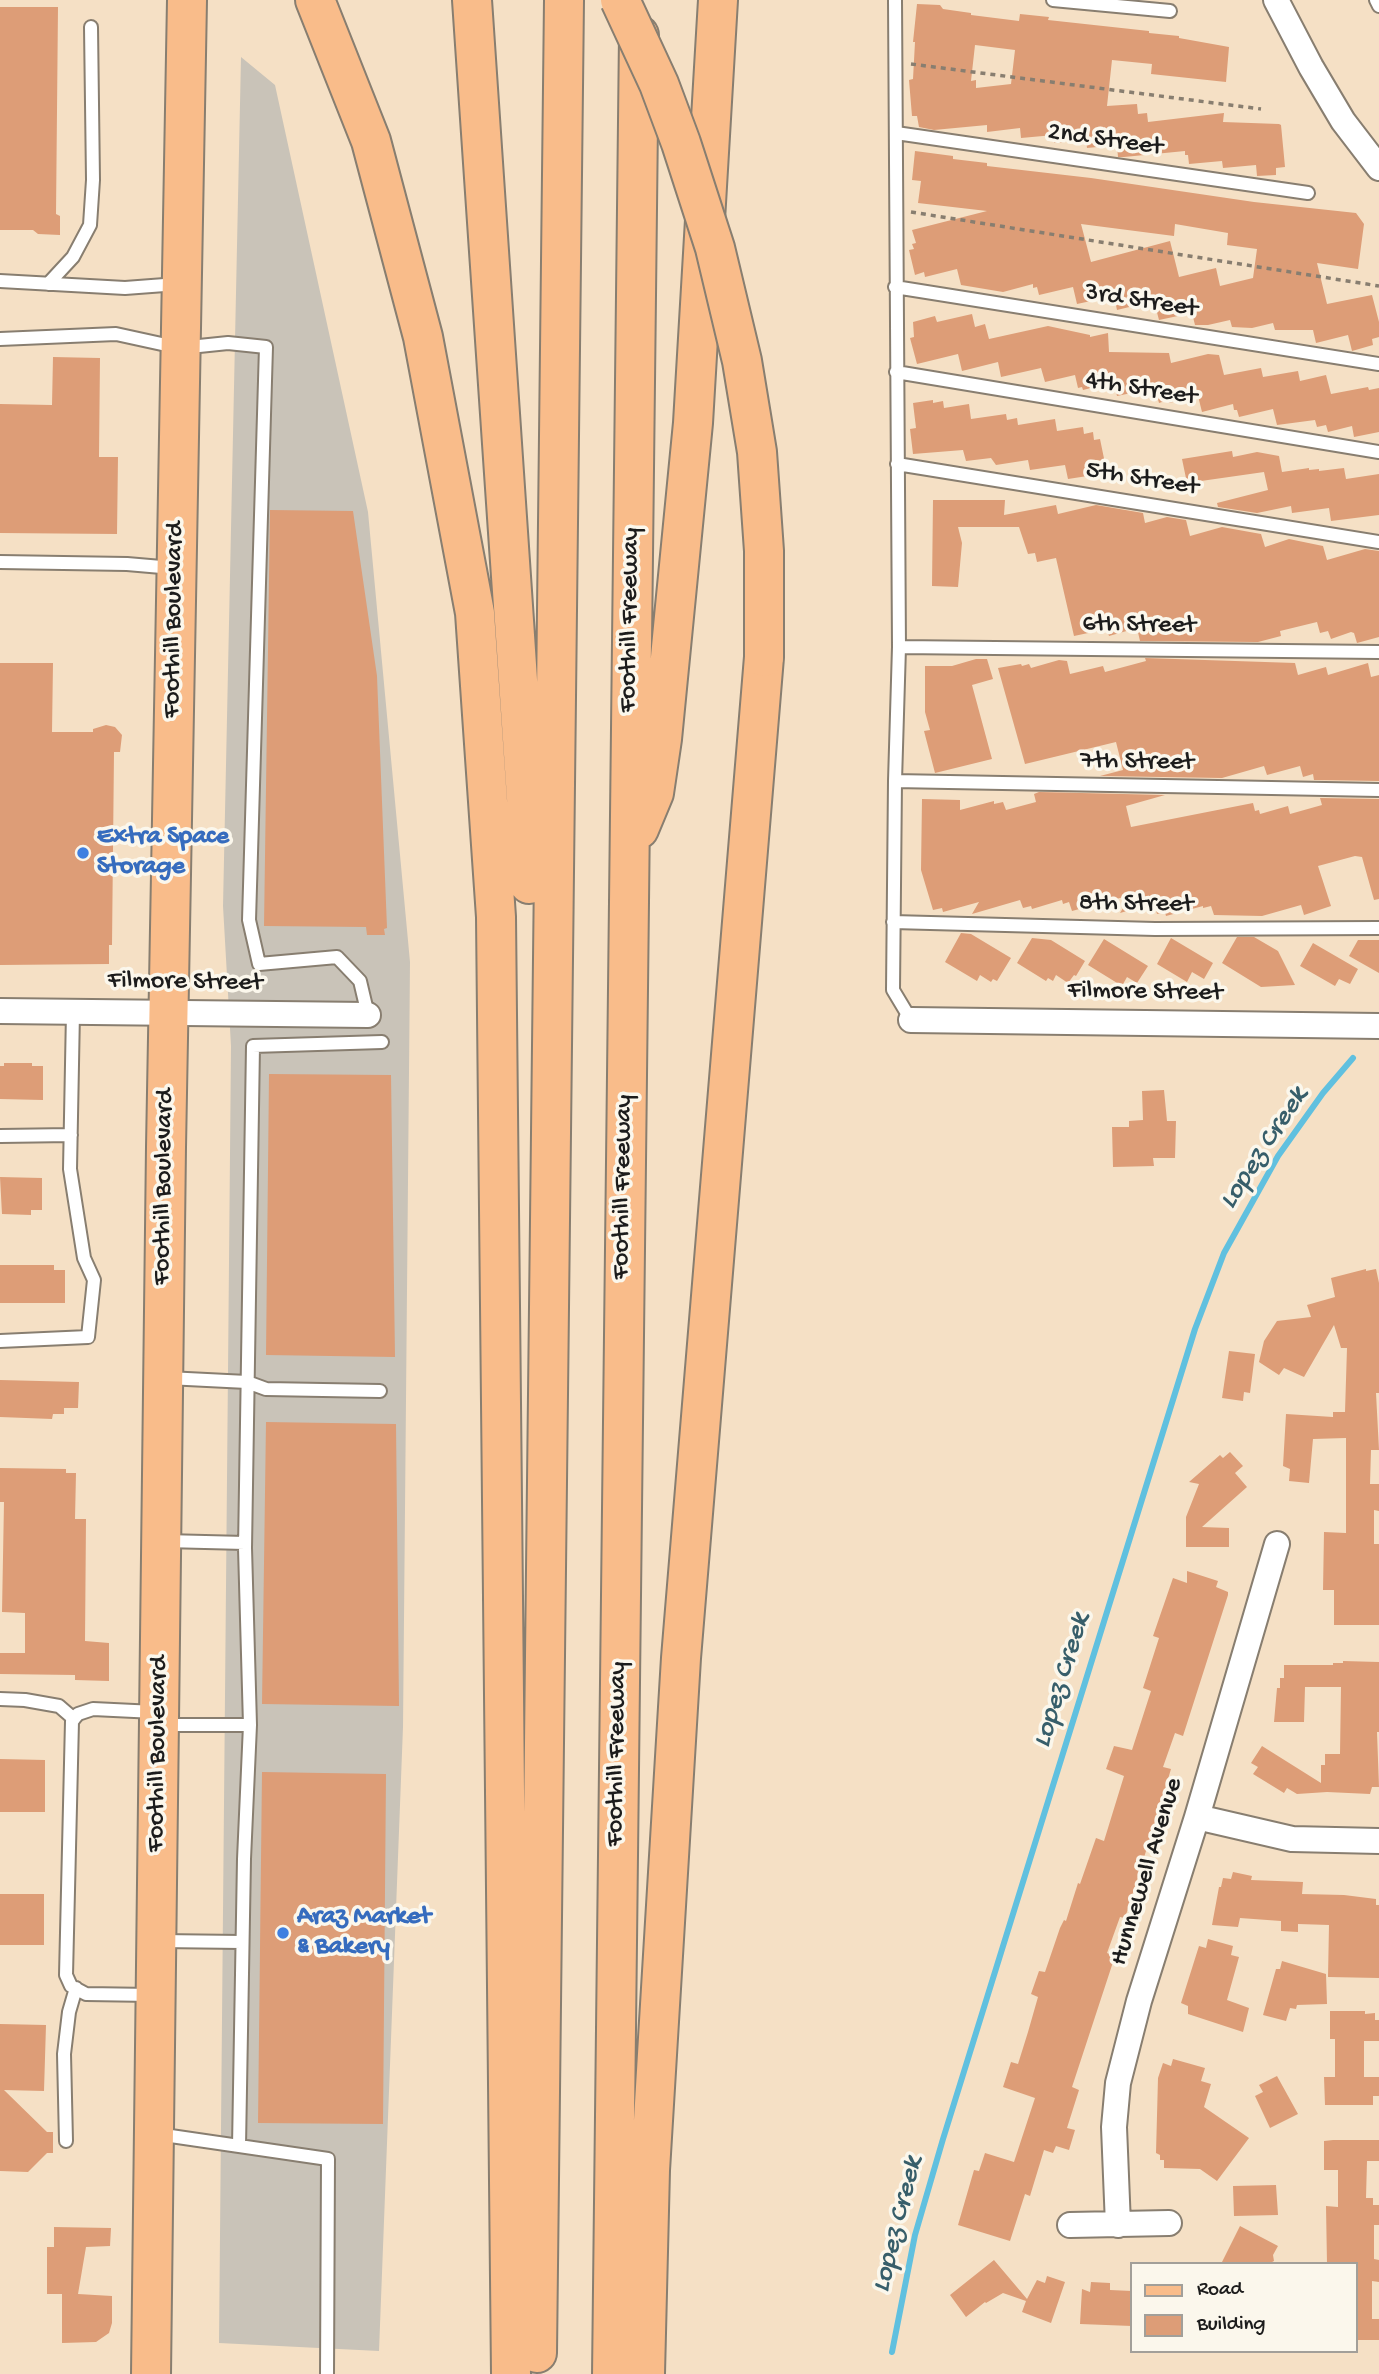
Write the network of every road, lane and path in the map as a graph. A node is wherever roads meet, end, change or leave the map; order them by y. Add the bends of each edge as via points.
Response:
1 (187, 0) edge
2 (315, 0) edge
3 (472, 0) edge
4 (564, 0) edge
5 (620, 0) edge
6 (639, 0) edge
7 (718, 0) edge
8 (895, 0) edge
9 (1053, 0) edge
10 (1276, 0) edge
11 (1376, 0) edge
12 (1379, 6) edge
13 (1170, 11) dead end
14 (91, 27) dead end
15 (895, 62) junction
16 (1261, 109) dead end
17 (896, 133) junction
18 (1379, 168) edge
19 (1308, 193) dead end
20 (895, 209) junction
21 (0, 281) edge
22 (48, 284) junction
23 (182, 284) junction
24 (895, 286) junction
25 (1379, 286) edge
26 (0, 339) edge
27 (180, 348) junction
28 (1379, 364) edge
29 (896, 372) junction
30 (1379, 452) edge
31 (897, 464) junction
32 (1379, 542) edge
33 (0, 562) edge
34 (176, 568) junction
35 (899, 647) junction
36 (1379, 652) edge
37 (895, 781) junction
38 (1379, 790) edge
39 (628, 857) junction
40 (893, 922) junction
41 (1379, 928) edge
42 (0, 1011) edge
43 (73, 1012) junction
44 (168, 1013) junction
45 (369, 1015) joint
46 (911, 1020) joint
47 (1379, 1026) edge
48 (382, 1042) dead end
49 (71, 1135) junction
50 (0, 1136) edge
51 (548, 1331) junction
52 (0, 1341) edge
53 (163, 1378) junction
54 (247, 1382) junction
55 (380, 1391) dead end
56 (161, 1540) junction
57 (245, 1543) junction
58 (1277, 1544) dead end
59 (0, 1699) edge
60 (74, 1719) junction
61 (159, 1719) junction
62 (250, 1725) junction
63 (1197, 1817) junction
64 (1379, 1841) edge
65 (156, 1941) junction
66 (243, 1942) junction
67 (76, 1988) junction
68 (156, 1995) junction
69 (154, 2134) junction
70 (66, 2141) dead end
71 (239, 2146) junction
72 (1168, 2223) dead end
73 (1070, 2225) dead end
74 (1118, 2225) junction
75 (524, 2327) junction
76 (634, 2348) edge
77 (151, 2374) edge
78 (327, 2374) edge
79 (511, 2374) edge
80 (537, 2374) edge
81 (611, 2374) edge

1 - 23 main road, Foothill Boulevard
2 - 75 main road via 372,141 416,311 475,614 496,917
3 - 51 main road via 526,798
4 - 51 main road
5 - 76 main road, bridge via 659,84 715,248 743,361 757,452 764,551 764,657 681,1658 650,2170
6 - 39 main road, Foothill Freeway
7 - 39 main road via 693,423 662,739 654,793
8 - 15 lane
9 - 13 lane
10 - 18 street via 1343,121
11 - 12 lane
14 - 22 lane via 90,225 73,257
15 - 16 path
15 - 17 lane
17 - 19 lane, 2nd Street
17 - 20 lane
20 - 24 lane
20 - 25 path
21 - 22 lane
22 - 23 lane via 125,288
23 - 27 main road, Foothill Boulevard
24 - 28 lane, 3rd Street
24 - 29 lane
26 - 27 lane via 116,334
27 - 34 main road, Foothill Boulevard
27 - 45 lane via 228,343 267,347 249,920 258,964 337,957 360,981
29 - 30 lane, 4th Street
29 - 31 lane
31 - 32 lane, 5th Street
31 - 35 lane
33 - 34 lane
34 - 44 main road, Foothill Boulevard
35 - 36 lane, 6th Street
35 - 37 lane
37 - 38 lane, 7th Street
37 - 40 lane
39 - 76 main road, Foothill Freeway
40 - 41 lane, 8th Street via 1155,929
40 - 46 lane via 893,990
42 - 43 street, Filmore Street
43 - 44 street, Filmore Street
43 - 49 lane
44 - 45 street, Filmore Street
44 - 53 main road, Foothill Boulevard
46 - 47 street, Filmore Street
48 - 54 lane via 253,1045
49 - 50 lane
49 - 52 lane via 70,1169 84,1258 94,1280 88,1337
51 - 75 main road
53 - 54 lane
53 - 56 main road, Foothill Boulevard
54 - 55 lane via 266,1389
54 - 57 lane
56 - 57 lane
56 - 61 main road, Foothill Boulevard
57 - 62 lane
58 - 63 street, Hunnewell Avenue
59 - 60 lane via 59,1706
60 - 61 lane via 93,1709
60 - 67 lane via 66,1976
61 - 62 lane
61 - 65 main road, Foothill Boulevard
62 - 66 lane
63 - 64 street via 1293,1839
63 - 74 street, Hunnewell Avenue via 1118,2083 1114,2127
65 - 66 lane
65 - 68 main road, Foothill Boulevard
66 - 71 lane
67 - 68 lane via 86,1994
67 - 70 lane via 64,2054
68 - 69 main road, Foothill Boulevard
69 - 71 lane
69 - 77 main road, Foothill Boulevard
71 - 78 lane via 328,2159
72 - 74 street
73 - 74 street
75 - 79 main road
75 - 80 main road
76 - 81 main road, Foothill Freeway

